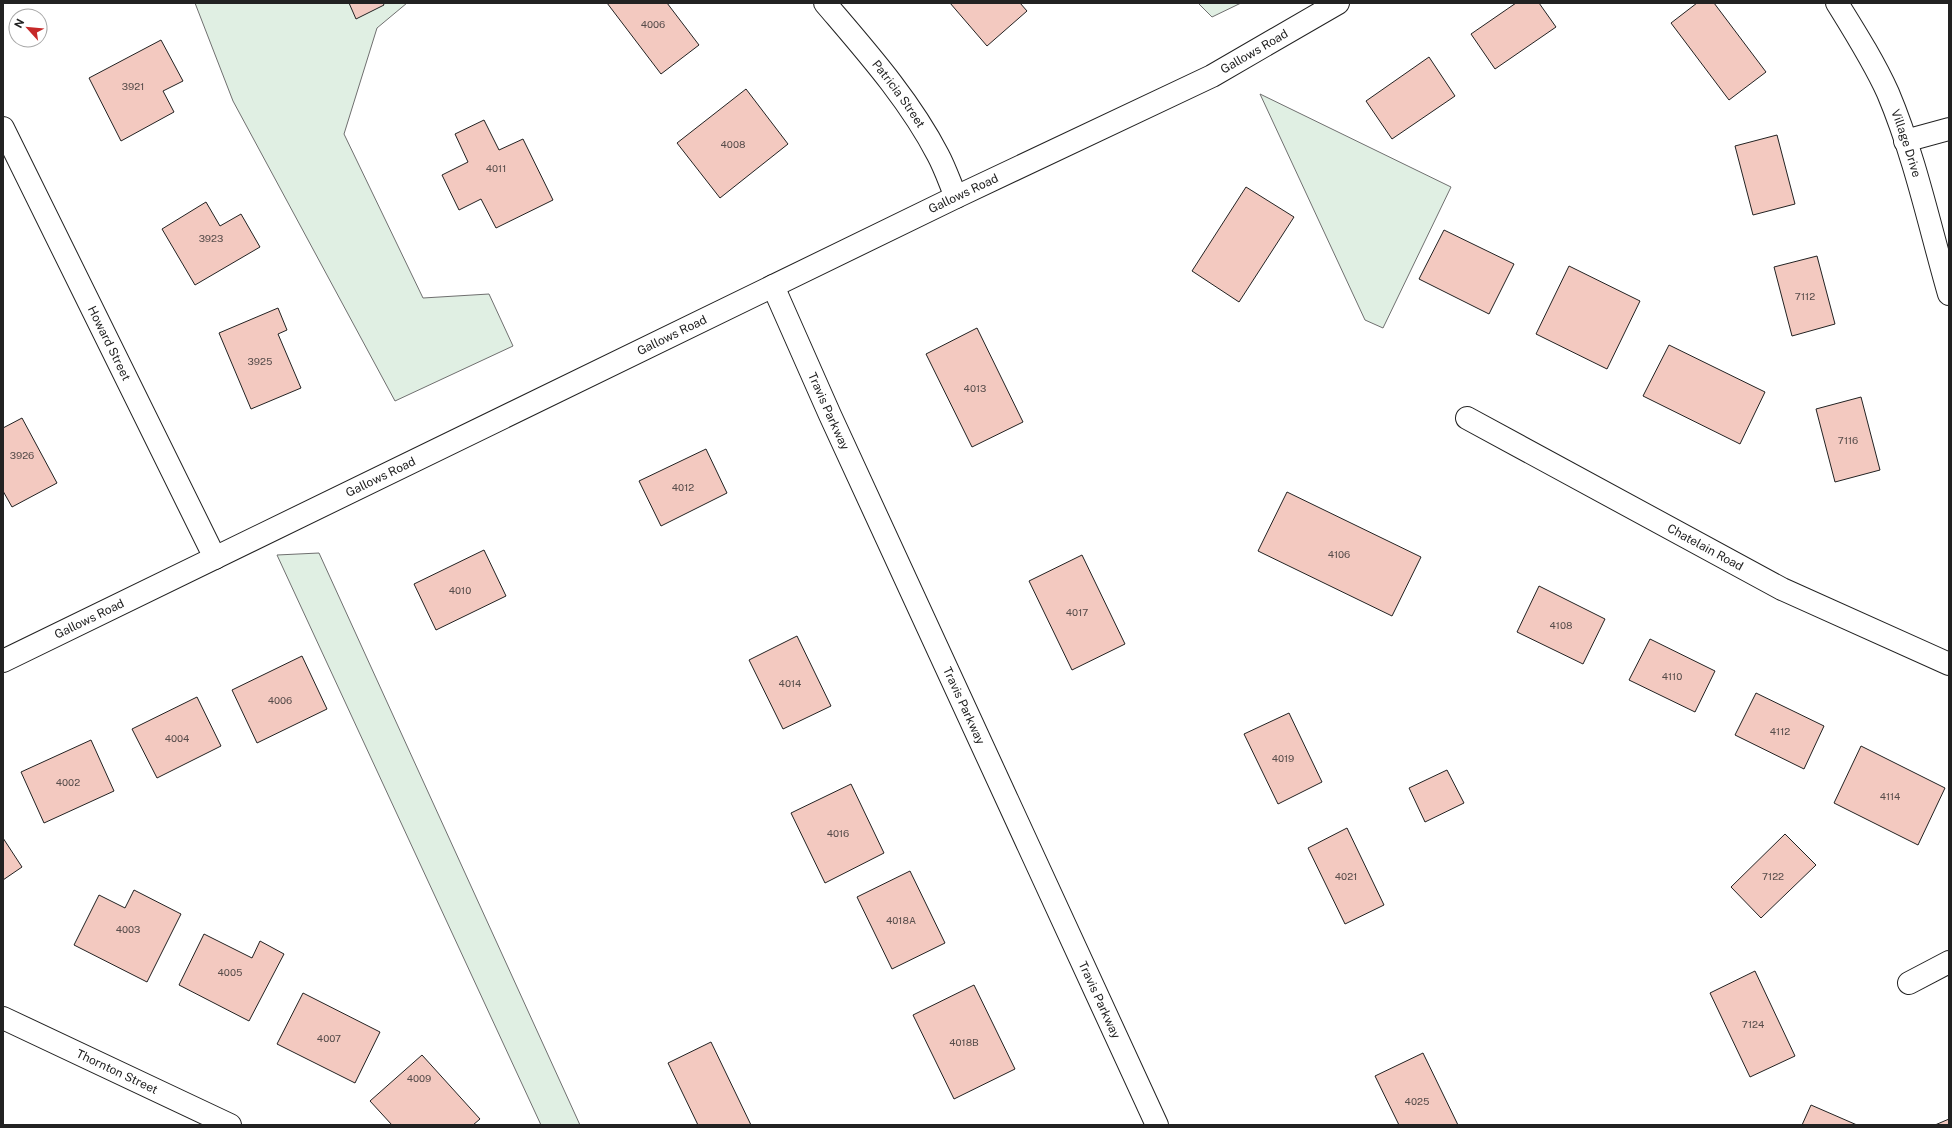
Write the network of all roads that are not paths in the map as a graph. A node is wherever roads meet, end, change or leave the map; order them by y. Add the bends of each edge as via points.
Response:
1 (824, 3) edge
2 (1338, 3) edge
3 (1837, 3) edge
4 (3, 128) edge
5 (1949, 129) edge
6 (1905, 141) junction
7 (956, 197) junction
8 (774, 286) junction
9 (1949, 294) edge
10 (1467, 418) dead end
11 (215, 558) junction
12 (3, 661) edge
13 (1949, 664) edge
14 (1949, 962) edge
15 (1909, 983) dead end
16 (3, 1018) edge
17 (230, 1125) edge
18 (1157, 1125) edge

1 - 7 street, Patricia Street via 860,44 918,121 938,155
2 - 7 street, Gallows Road via 1212,76
3 - 6 street, Village Drive via 1887,92
4 - 11 street, Howard Street
5 - 6 street
6 - 9 street, Village Drive
7 - 8 street, Gallows Road
8 - 11 street, Gallows Road
8 - 18 street, Travis Parkway via 830,416
10 - 13 street, Chatelain Road via 1782,589
11 - 12 street, Gallows Road
14 - 15 street
16 - 17 street, Thornton Street

